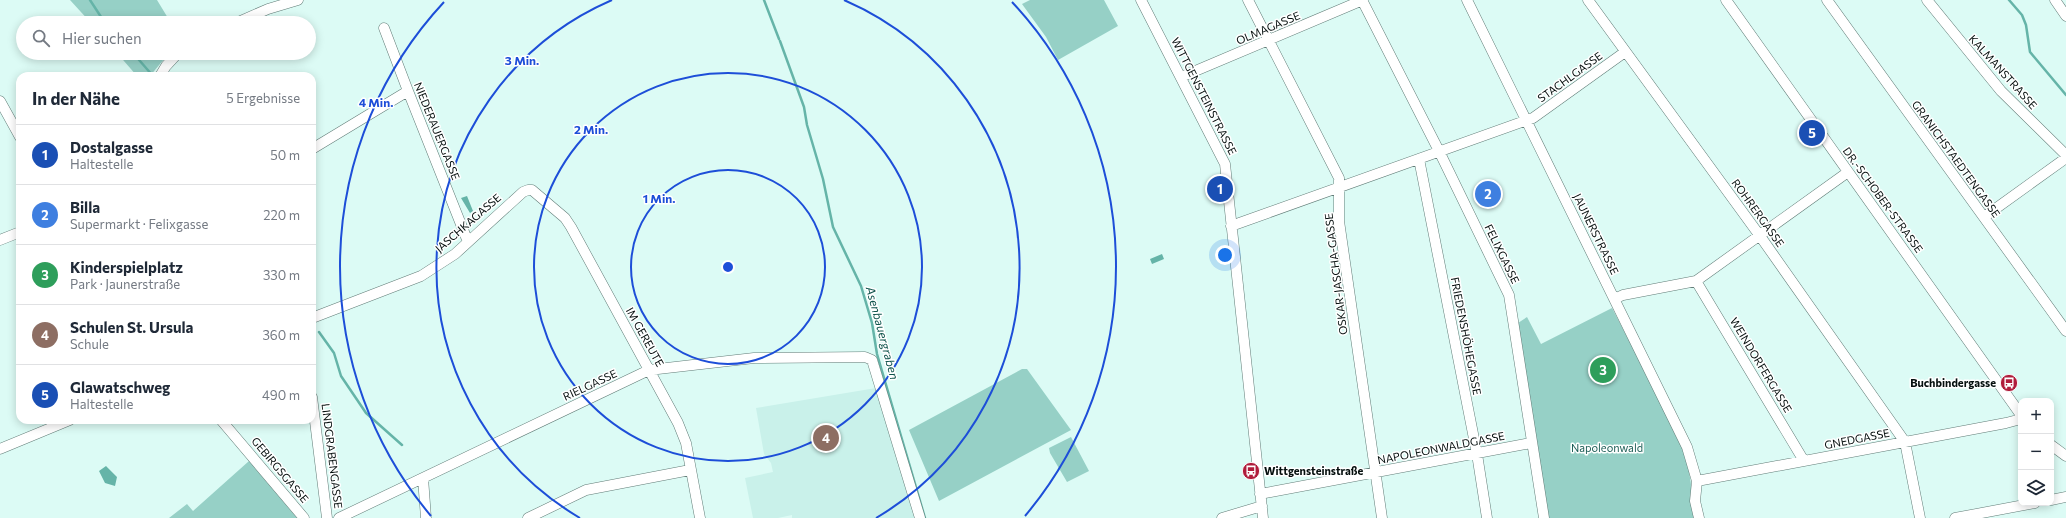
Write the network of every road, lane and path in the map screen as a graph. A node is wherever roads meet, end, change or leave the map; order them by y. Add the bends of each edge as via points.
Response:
1 (298, 0) edge
2 (1141, 0) edge
3 (1248, 0) edge
4 (1362, 0) edge
5 (1467, 0) edge
6 (1588, 0) edge
7 (1726, 0) edge
8 (1827, 0) edge
9 (1927, 0) edge
10 (2055, 0) edge
11 (252, 16) edge
12 (2066, 16) edge
13 (384, 28) dead end
14 (1269, 41) junction
15 (1625, 52) junction
16 (172, 60) edge
17 (162, 72) edge
18 (1181, 77) junction
19 (408, 91) junction
20 (0, 101) edge
21 (1527, 120) junction
22 (16, 130) edge
23 (316, 147) edge
24 (1439, 151) junction
25 (2066, 156) edge
26 (1419, 159) junction
27 (1848, 172) junction
28 (1339, 187) junction
29 (528, 190) joint
30 (1984, 217) junction
31 (1231, 226) junction
32 (16, 234) edge
33 (1760, 236) junction
34 (0, 240) edge
35 (468, 242) junction
36 (1696, 281) junction
37 (1614, 299) junction
38 (316, 317) edge
39 (2066, 331) edge
40 (649, 370) junction
41 (2018, 411) edge
42 (2018, 420) edge
43 (61, 424) edge
44 (224, 424) edge
45 (315, 424) edge
46 (1905, 442) junction
47 (1531, 443) junction
48 (2054, 447) edge
49 (0, 450) edge
50 (1477, 454) junction
51 (2066, 456) edge
52 (1804, 461) junction
53 (690, 470) junction
54 (1375, 473) junction
55 (423, 478) junction
56 (1697, 481) junction
57 (1260, 494) junction
58 (2066, 497) edge
59 (2054, 499) edge
60 (1262, 506) junction
61 (2019, 506) edge
62 (304, 518) edge
63 (327, 518) edge
64 (339, 518) edge
65 (426, 518) edge
66 (528, 518) edge
67 (700, 518) edge
68 (920, 518) edge
69 (1222, 518) edge
70 (1263, 518) edge
71 (1382, 518) edge
72 (1487, 518) edge
73 (1544, 518) edge
74 (1698, 518) edge
75 (1920, 518) edge
76 (1955, 518) edge

1 - 11 street
2 - 18 street, WITTGENSTEINSTRASSE
3 - 14 street, OSKAR-JASCHA-GASSE
4 - 14 street, OLMAGASSE
4 - 24 street, FELIXGASSE
5 - 21 street, JAUNERSTRASSE
6 - 15 street, ROHRERGASSE
7 - 27 street, DR.-SCHOBER-STRASSE
8 - 30 street, GRANICHSTAEDTENGASSE
9 - 25 street, KALMANSTRASSE via 2001,91
10 - 12 street
13 - 19 street, NIEDERAUERGASSE
14 - 18 street, OLMAGASSE
14 - 28 street, OSKAR-JASCHA-GASSE via 1339,178
15 - 21 street, STACHLGASSE
15 - 33 street, ROHRERGASSE
16 - 17 street
18 - 31 street, WITTGENSTEINSTRASSE via 1225,164
19 - 23 street
19 - 35 street, NIEDERAUERGASSE
20 - 22 street
21 - 24 street, STACHLGASSE
21 - 37 street, JAUNERSTRASSE
24 - 26 street, STACHLGASSE
24 - 47 street, FELIXGASSE via 1509,295
25 - 30 street
26 - 28 street, STACHLGASSE
26 - 50 street, FRIEDENSHÖHEGASSE
27 - 33 street
27 - 41 street, DR.-SCHOBER-STRASSE
28 - 31 street, STACHLGASSE
28 - 54 street, OSKAR-JASCHA-GASSE via 1339,221
29 - 35 street, JASCHKAGASSE via 514,199
29 - 40 street, IM GEREUTE via 532,190 568,222
30 - 39 street, GRANICHSTAEDTENGASSE
31 - 57 street, WITTGENSTEINSTRASSE
32 - 34 street
33 - 36 street
33 - 46 street, ROHRERGASSE
35 - 38 street, JASCHKAGASSE via 455,254 410,282
36 - 37 street
36 - 52 street, WEINDORFERGASSE
37 - 56 street, JAUNERSTRASSE via 1687,446
40 - 53 street, IM GEREUTE via 682,432
40 - 55 street, RIELGASSE
40 - 68 street, RIELGASSE via 754,358 865,357 872,360
42 - 46 street, GNEDGASSE
43 - 49 street
44 - 62 street, GEBIRGSGASSE
45 - 63 street, LINDGRABENGASSE
46 - 52 street, GNEDGASSE
46 - 75 street
47 - 50 street, NAPOLEONWALDGASSE
47 - 73 street, FELIXGASSE
48 - 51 street
50 - 54 street, NAPOLEONWALDGASSE
50 - 72 street, FRIEDENSHÖHEGASSE
52 - 56 street, GNEDGASSE
53 - 66 street via 586,490
53 - 67 street, IM GEREUTE
54 - 57 street, NAPOLEONWALDGASSE
54 - 71 street, OSKAR-JASCHA-GASSE
55 - 64 street, RIELGASSE
55 - 65 street
56 - 74 street via 1695,501
57 - 60 street, WITTGENSTEINSTRASSE
58 - 59 street
60 - 69 street
60 - 70 street, WITTGENSTEINSTRASSE
61 - 76 street

